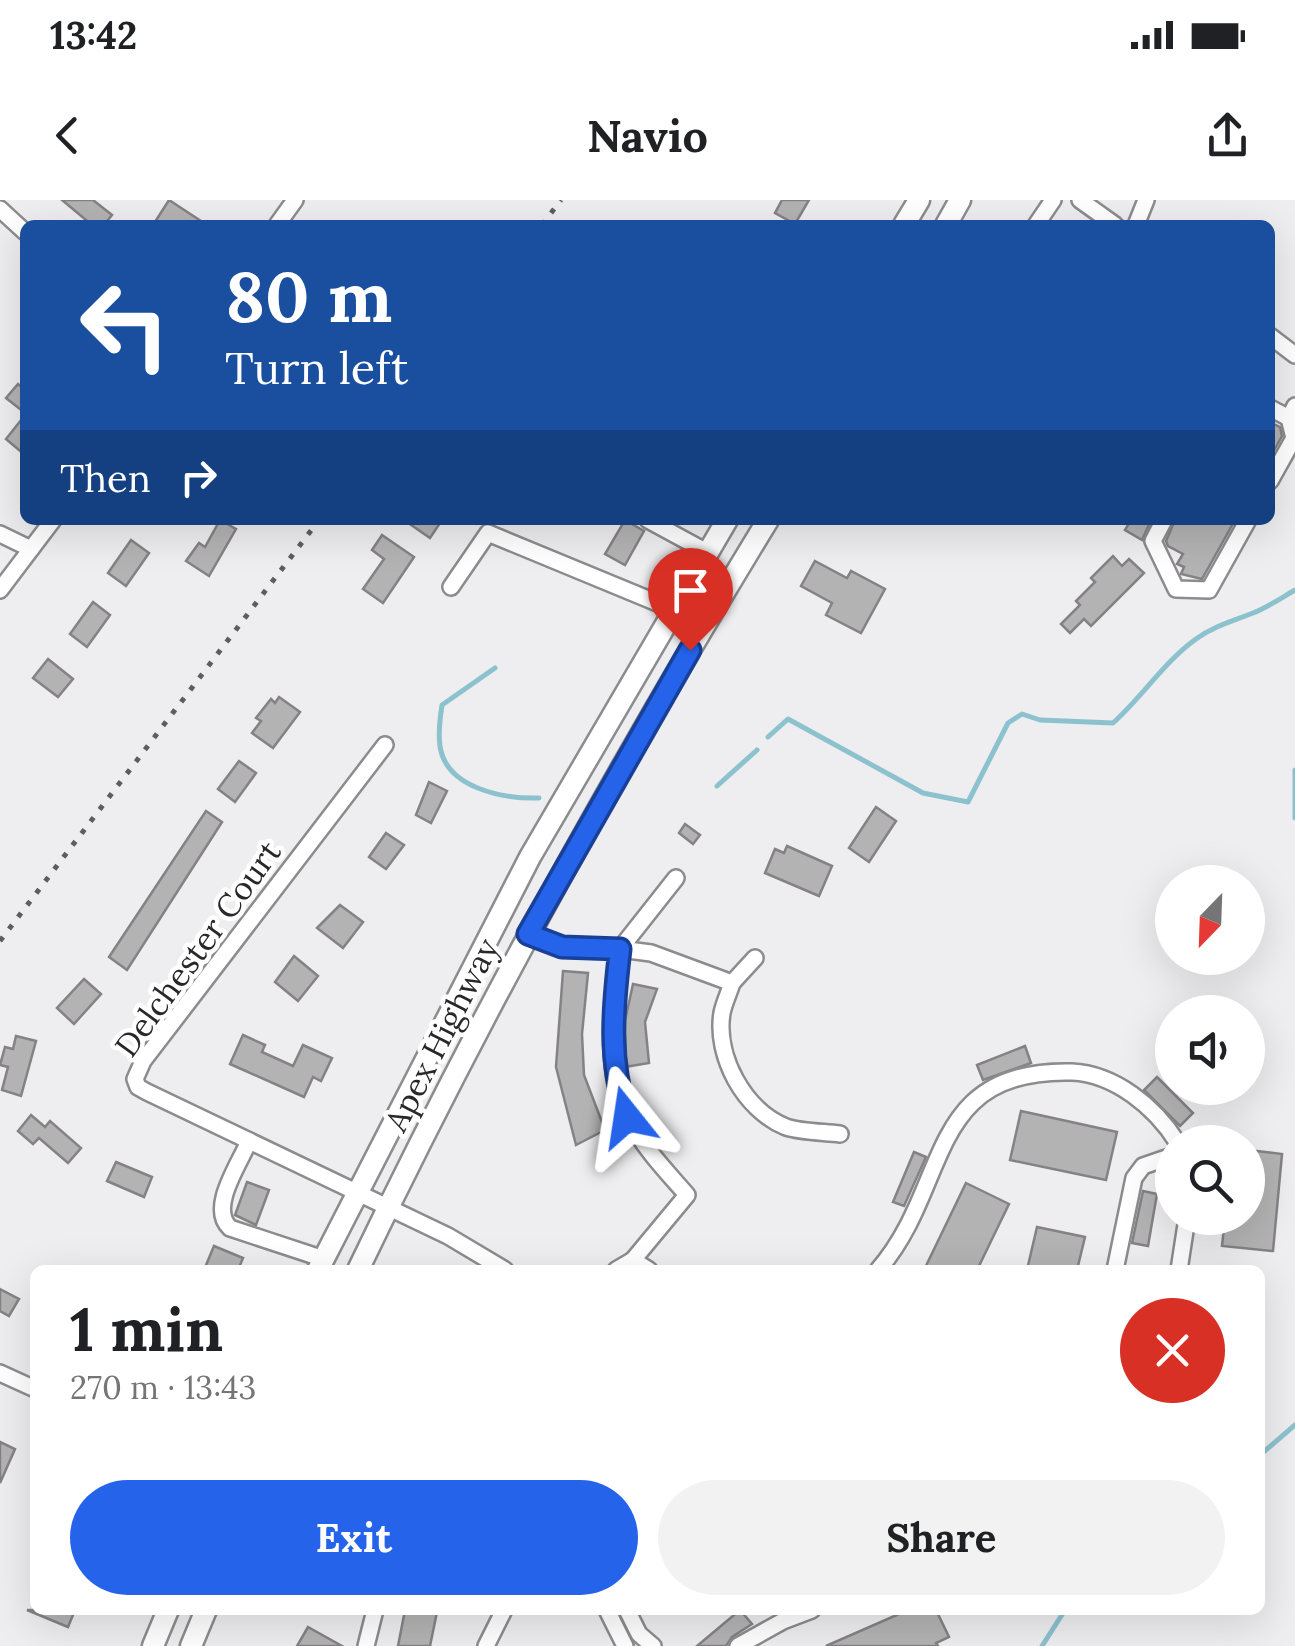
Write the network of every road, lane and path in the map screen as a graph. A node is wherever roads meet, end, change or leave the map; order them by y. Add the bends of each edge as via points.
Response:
1 (296, 200) edge
2 (1080, 200) edge
3 (0, 209) edge
4 (280, 220) edge
5 (1109, 220) edge
6 (20, 227) edge
7 (1292, 412) edge
8 (1275, 472) edge
9 (49, 525) edge
10 (657, 525) edge
11 (724, 525) edge
12 (765, 525) edge
13 (1162, 525) edge
14 (1245, 525) edge
15 (0, 534) edge
16 (31, 548) junction
17 (707, 552) junction
18 (451, 587) dead end
19 (0, 590) edge
20 (672, 609) junction
21 (703, 627) junction
22 (385, 746) dead end
23 (676, 878) dead end
24 (528, 934) junction
25 (620, 949) junction
26 (755, 958) dead end
27 (732, 984) junction
28 (1163, 1125) edge
29 (840, 1134) dead end
30 (249, 1140) junction
31 (1155, 1162) edge
32 (358, 1193) junction
33 (388, 1207) junction
34 (1185, 1235) edge
35 (633, 1260) junction
36 (321, 1264) edge
37 (360, 1265) edge
38 (497, 1265) edge
39 (624, 1265) edge
40 (640, 1265) edge
41 (881, 1265) edge
42 (1117, 1265) edge
43 (1180, 1265) edge
44 (0, 1372) edge
45 (30, 1386) edge
46 (166, 1615) edge
47 (204, 1615) edge
48 (374, 1615) edge
49 (502, 1615) edge
50 (610, 1615) edge
51 (630, 1615) edge
52 (781, 1615) edge
53 (153, 1646) edge
54 (191, 1646) edge
55 (366, 1646) edge
56 (486, 1646) edge
57 (625, 1646) edge
58 (653, 1646) edge
59 (738, 1646) edge

1 - 4 street
2 - 5 street
3 - 6 street
7 - 8 street via 1294,438
9 - 16 street
10 - 17 street
11 - 17 main road, Apex Highway
12 - 21 main road, Apex Highway
13 - 14 street via 1153,542 1176,589 1209,590
15 - 16 street
16 - 19 street
17 - 20 main road, Apex Highway
18 - 20 street via 488,533
20 - 21 street
20 - 32 main road, Apex Highway via 530,857
21 - 24 main road, Apex Highway
22 - 30 street, Delchester Court via 136,1073 146,1092
23 - 25 street
24 - 25 street via 562,947
24 - 33 main road, Apex Highway
25 - 27 street via 651,953
25 - 35 street via 612,1042 616,1084 645,1147 687,1196
26 - 27 street
27 - 29 street via 722,1012 722,1044 733,1078 756,1106 786,1126
28 - 41 street via 1146,1104 1083,1073 1037,1072 999,1083 956,1122 906,1229
30 - 32 street, Delchester Court
30 - 36 street via 221,1207 223,1223
31 - 42 street via 1134,1178
32 - 33 street, Delchester Court
32 - 36 main road, Apex Highway
33 - 37 main road, Apex Highway
33 - 38 street, Delchester Court
34 - 43 street
35 - 39 street
35 - 40 street
44 - 45 street
46 - 53 main road
47 - 54 main road
48 - 55 street
49 - 56 street
50 - 57 street
51 - 58 street
52 - 59 street

